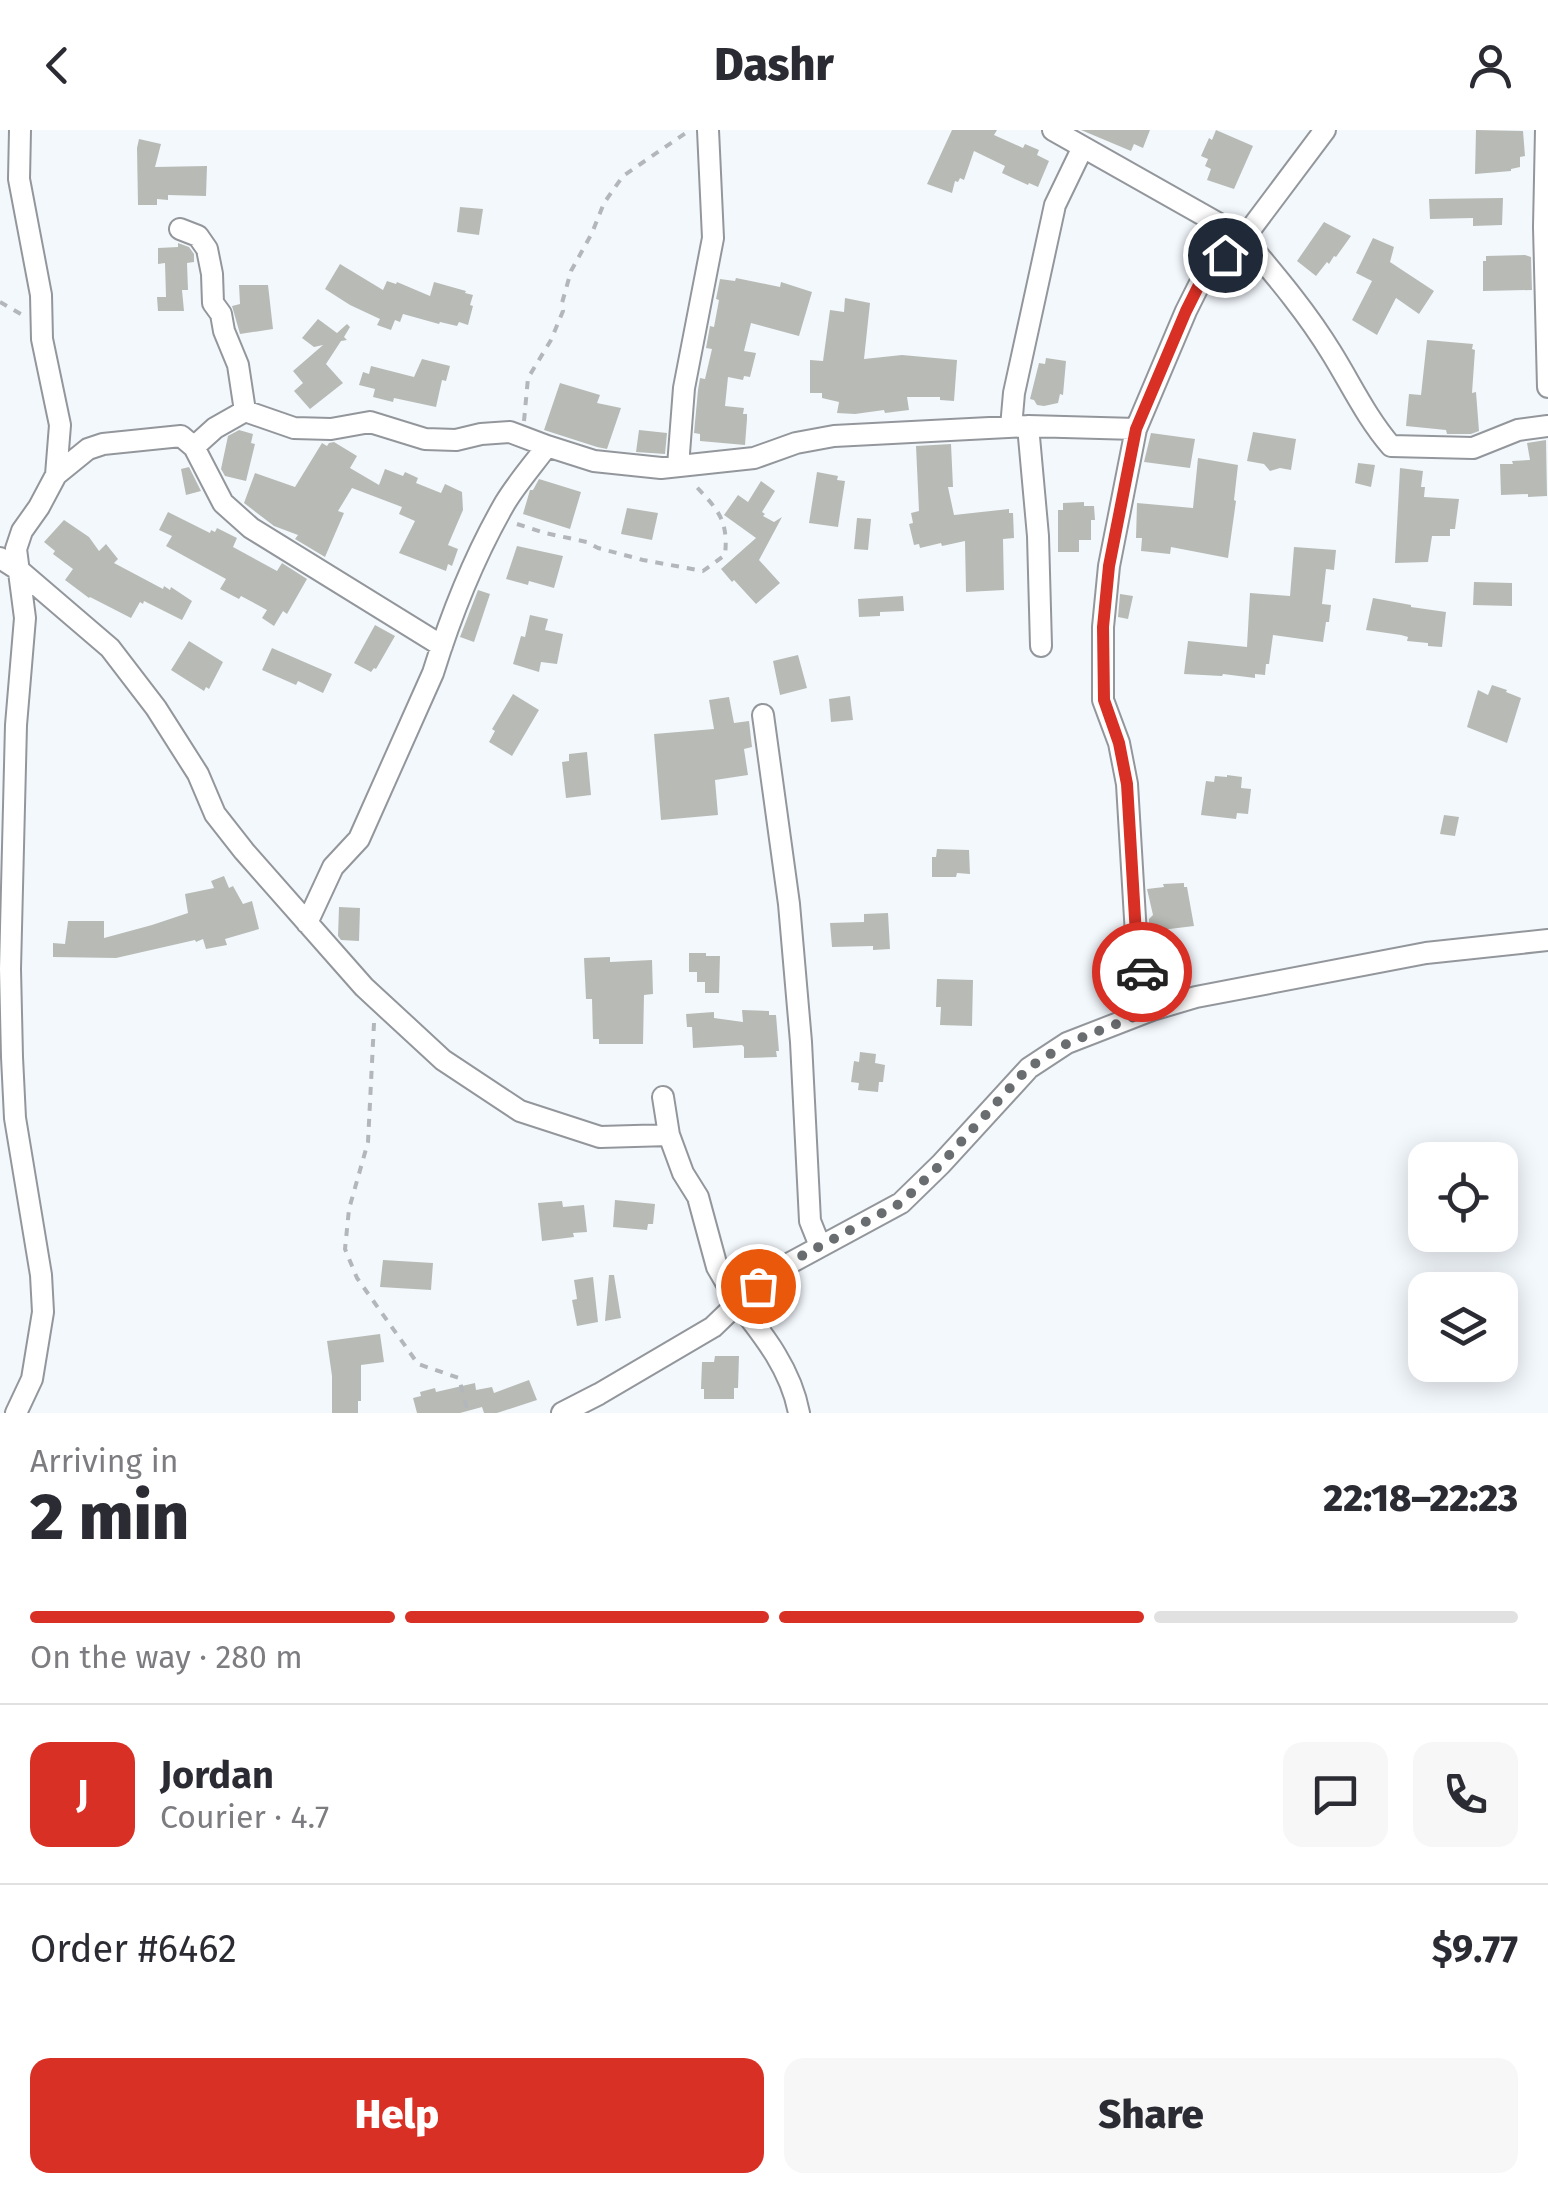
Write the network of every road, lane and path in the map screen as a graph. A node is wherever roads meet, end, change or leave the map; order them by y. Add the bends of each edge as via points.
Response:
1 (20, 130) edge
2 (690, 130) edge
3 (708, 130) edge
4 (1053, 130) edge
5 (1325, 130) edge
6 (1546, 130) edge
7 (1083, 147) junction
8 (180, 230) dead end
9 (1244, 238) junction
10 (1548, 387) edge
11 (245, 410) junction
12 (1020, 426) junction
13 (1548, 426) edge
14 (1136, 429) junction
15 (520, 436) junction
16 (546, 446) junction
17 (194, 447) junction
18 (678, 466) junction
19 (56, 474) junction
20 (499, 516) junction
21 (0, 558) edge
22 (19, 570) junction
23 (442, 646) junction
24 (1040, 646) dead end
25 (763, 715) dead end
26 (306, 922) junction
27 (1548, 940) edge
28 (364, 987) junction
29 (1152, 1010) junction
30 (6, 1057) edge
31 (663, 1097) dead end
32 (669, 1135) junction
33 (820, 1246) junction
34 (738, 1303) junction
35 (16, 1413) edge
36 (468, 1413) edge
37 (562, 1413) edge
38 (799, 1413) edge

1 - 19 street via 19,179 60,425
2 - 15 path via 623,176 604,202 572,271 551,340 528,378
3 - 18 street via 712,238 684,388
4 - 7 street
5 - 9 street
6 - 10 street
7 - 9 street
7 - 12 street via 1054,205 1014,394
8 - 11 street via 207,248 213,303 238,364
9 - 13 street via 1332,352 1390,446 1473,448
9 - 14 street via 1206,271
11 - 15 street via 294,428 370,422 424,439
11 - 17 street
12 - 14 street
12 - 18 street via 834,436 754,458
12 - 24 street via 1038,536
14 - 29 street via 1109,566 1104,700 1127,784 1137,952
15 - 16 street
16 - 18 street via 594,461
16 - 20 street
17 - 19 street via 181,436 103,444
17 - 23 street via 223,503 251,528
18 - 20 path via 720,513 727,534 725,556 703,571 612,552
19 - 22 street via 22,530
20 - 23 street
21 - 22 street
22 - 26 street via 110,648 198,774 215,814
22 - 30 street via 25,618
23 - 26 street via 359,839 333,868
25 - 33 street via 789,904 810,1220
26 - 28 street
27 - 29 street via 1426,953
28 - 32 street via 443,1060 520,1112 600,1137
28 - 36 path via 375,1026 368,1142 348,1209 345,1250 418,1364 459,1378
29 - 33 street via 1068,1043 1028,1068 901,1203
30 - 35 street via 43,1312 32,1379
31 - 32 street
32 - 34 street via 698,1197 717,1267
33 - 34 street via 779,1268
34 - 37 street via 713,1327
34 - 38 street via 778,1356

